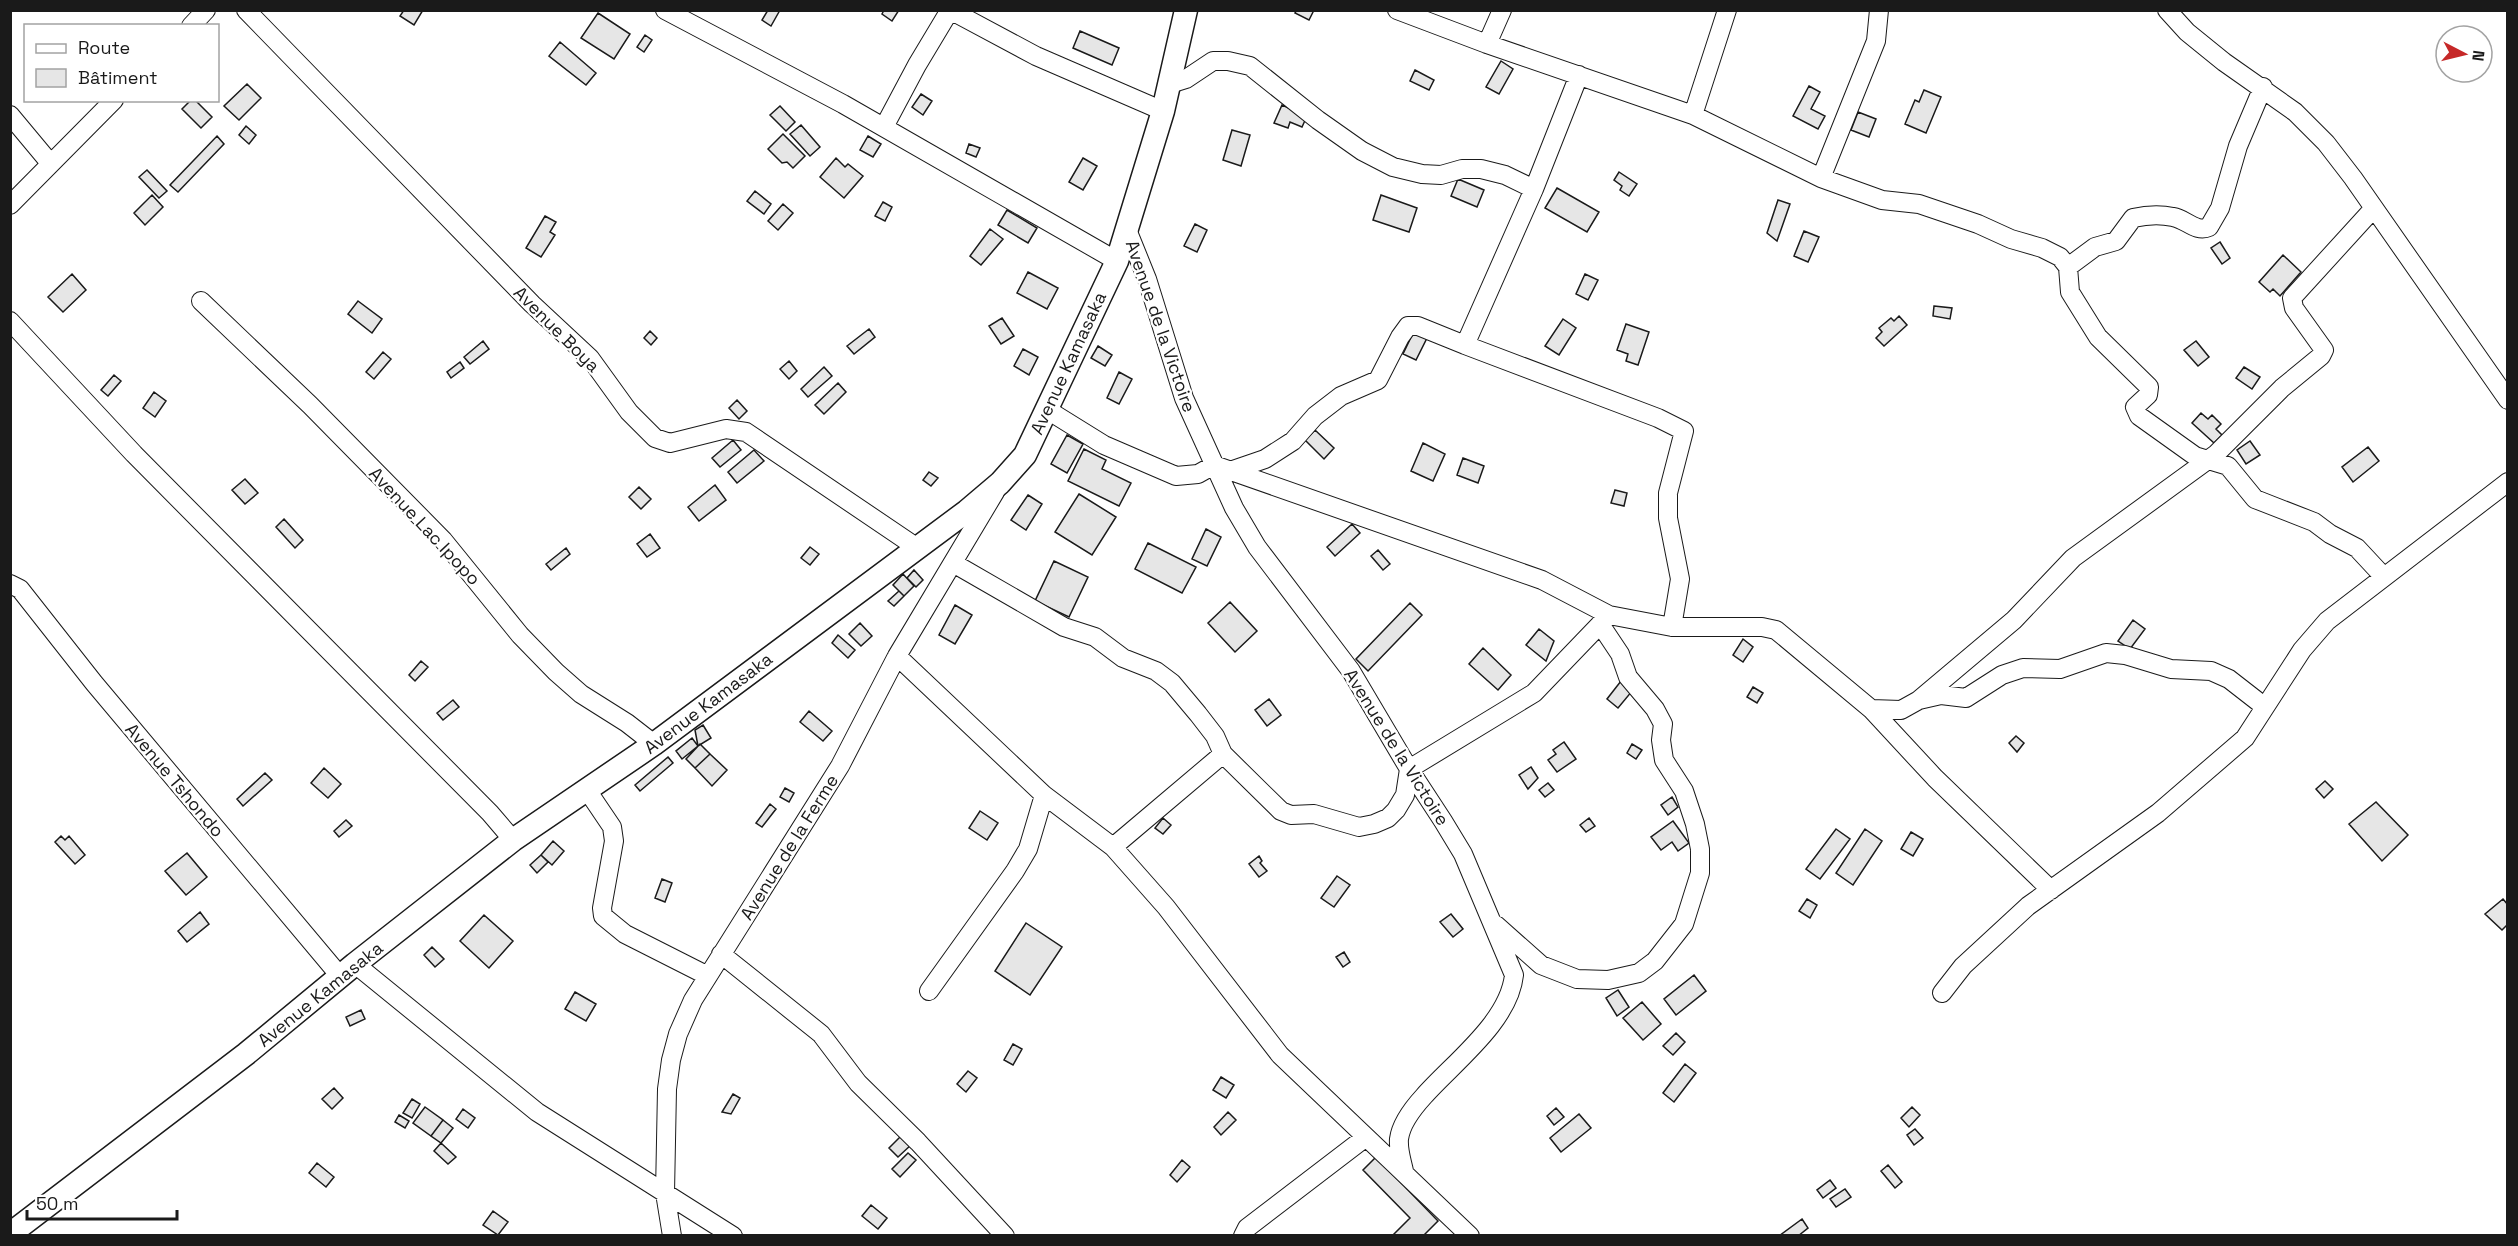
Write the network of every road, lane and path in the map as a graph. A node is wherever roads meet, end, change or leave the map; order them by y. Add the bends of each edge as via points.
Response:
1 (206, 10) edge
2 (246, 10) edge
3 (665, 10) edge
4 (950, 10) edge
5 (1186, 10) edge
6 (1397, 10) edge
7 (1502, 10) edge
8 (1727, 10) edge
9 (1880, 10) edge
10 (2167, 10) edge
11 (193, 24) edge
12 (1487, 45) junction
13 (1579, 75) junction
14 (1170, 84) junction
15 (2263, 87) junction
16 (112, 102) edge
17 (1163, 111) junction
18 (10, 115) edge
19 (1693, 115) junction
20 (884, 127) junction
21 (50, 163) junction
22 (1821, 178) junction
23 (1534, 189) junction
24 (10, 205) edge
25 (2374, 208) junction
26 (1128, 232) junction
27 (1117, 261) junction
28 (2068, 267) junction
29 (201, 301) dead end
30 (10, 321) edge
31 (1465, 345) junction
32 (2508, 400) edge
33 (1046, 409) junction
34 (2207, 460) junction
35 (1222, 468) junction
36 (2508, 482) edge
37 (1000, 483) junction
38 (916, 547) junction
39 (953, 563) junction
40 (2384, 577) junction
41 (10, 584) edge
42 (1604, 619) junction
43 (1672, 627) junction
44 (897, 656) junction
45 (1919, 700) junction
46 (2265, 707) junction
47 (1871, 709) junction
48 (654, 744) junction
49 (1222, 754) junction
50 (1408, 769) junction
51 (587, 790) junction
52 (1044, 795) junction
53 (513, 840) junction
54 (1113, 847) junction
55 (2051, 890) junction
56 (1491, 920) junction
57 (721, 954) junction
58 (347, 970) junction
59 (708, 975) junction
60 (929, 992) dead end
61 (1942, 993) dead end
62 (1366, 1137) junction
63 (1404, 1171) junction
64 (665, 1194) junction
65 (10, 1234) edge
66 (672, 1236) edge
67 (733, 1236) edge
68 (1005, 1236) edge
69 (1243, 1236) edge
70 (1470, 1236) edge

1 - 11 street
2 - 38 street, Avenue Boya via 532,304 590,358 629,412 655,438 670,443 726,429 746,432
3 - 20 street
4 - 17 street via 1036,56
4 - 20 street
5 - 14 street, Avenue Kamasaka
6 - 12 street
7 - 12 street
8 - 19 street
9 - 22 street via 1876,41
10 - 15 street via 2224,62
12 - 13 street
13 - 19 street
13 - 23 street
14 - 17 street, Avenue Kamasaka
14 - 23 street via 1186,79 1213,61 1250,66 1318,120 1393,167 1441,175 1480,169 1505,175
15 - 25 street via 2326,143
15 - 28 street via 2238,146 2220,208 2209,227 2200,229 2174,217 2133,218 2116,241 2095,247
16 - 21 street
17 - 26 street, Avenue Kamasaka
18 - 21 street
19 - 22 street
20 - 27 street
21 - 24 street
22 - 28 street via 1882,200 1918,204 1978,224 2043,248 2060,257
23 - 31 street
25 - 32 street
25 - 34 street via 2292,298 2294,308 2324,353
26 - 27 street, Avenue Kamasaka
26 - 35 street, Avenue de la Victoire via 1184,398
27 - 33 street, Avenue Kamasaka
28 - 34 street via 2070,292 2098,337 2149,387 2148,394 2135,407 2139,416 2195,456
29 - 48 street, Avenue Lac Ipopo via 443,540 520,635 556,672
30 - 53 street via 134,454
31 - 35 street via 1418,326 1408,326 1378,380 1341,396 1315,416 1293,441 1265,459
31 - 43 street via 1684,430 1668,494 1668,518 1680,579
33 - 35 street via 1104,445 1176,476
33 - 37 street, Avenue Kamasaka via 1025,455
34 - 40 street via 2228,466 2255,499 2314,522 2357,548
34 - 45 street via 2073,558 2014,620
35 - 42 street via 1542,579
35 - 50 street, Avenue de la Victoire via 1234,508 1257,546 1346,663
36 - 40 street
37 - 38 street, Avenue Kamasaka
37 - 39 street, Avenue de la Ferme
38 - 48 street, Avenue Kamasaka
39 - 44 street, Avenue de la Ferme
39 - 49 street via 1064,627 1095,637 1123,658 1156,670 1198,714 1215,736
40 - 46 street via 2327,621 2302,650
41 - 58 street, Avenue Tshondo via 20,589 94,683
42 - 43 street
42 - 50 street via 1534,693
42 - 56 street via 1628,677 1663,724 1664,760 1684,791 1695,824 1700,873 1684,924 1655,961 1639,973 1608,981 1576,979 1541,965
43 - 47 street via 1776,630
44 - 52 street
44 - 57 street, Avenue de la Ferme via 840,766
45 - 46 street via 1941,695 1966,698 2002,675 2023,668 2060,669 2106,653 2171,669 2211,671 2229,679
45 - 47 street via 1901,710
46 - 55 street via 2245,738 2225,757 2158,813
47 - 55 street via 1935,778
48 - 51 street, Avenue Kamasaka
49 - 50 street via 1281,811 1330,817 1359,827 1388,818 1396,810 1405,795
49 - 54 street
50 - 56 street, Avenue de la Victoire via 1463,854
51 - 53 street, Avenue Kamasaka
51 - 59 street via 612,827 614,841 603,916 625,934
52 - 54 street
52 - 60 street via 1020,864
53 - 58 street, Avenue Kamasaka
54 - 62 street via 1166,907 1280,1055
55 - 61 street via 1963,966
56 - 63 street, Avenue de la Victoire via 1514,975 1513,986 1479,1039 1403,1123 1399,1139
57 - 59 street, Avenue de la Ferme
57 - 68 street via 821,1034 858,1083
58 - 64 street, Avenue Tshondo via 537,1112
58 - 65 street, Avenue Kamasaka via 246,1054
59 - 64 street, Avenue de la Ferme via 678,1034 671,1060
62 - 63 street
62 - 69 street via 1247,1228
63 - 70 street
64 - 66 street, Avenue de la Ferme
64 - 67 street, Avenue Tshondo

